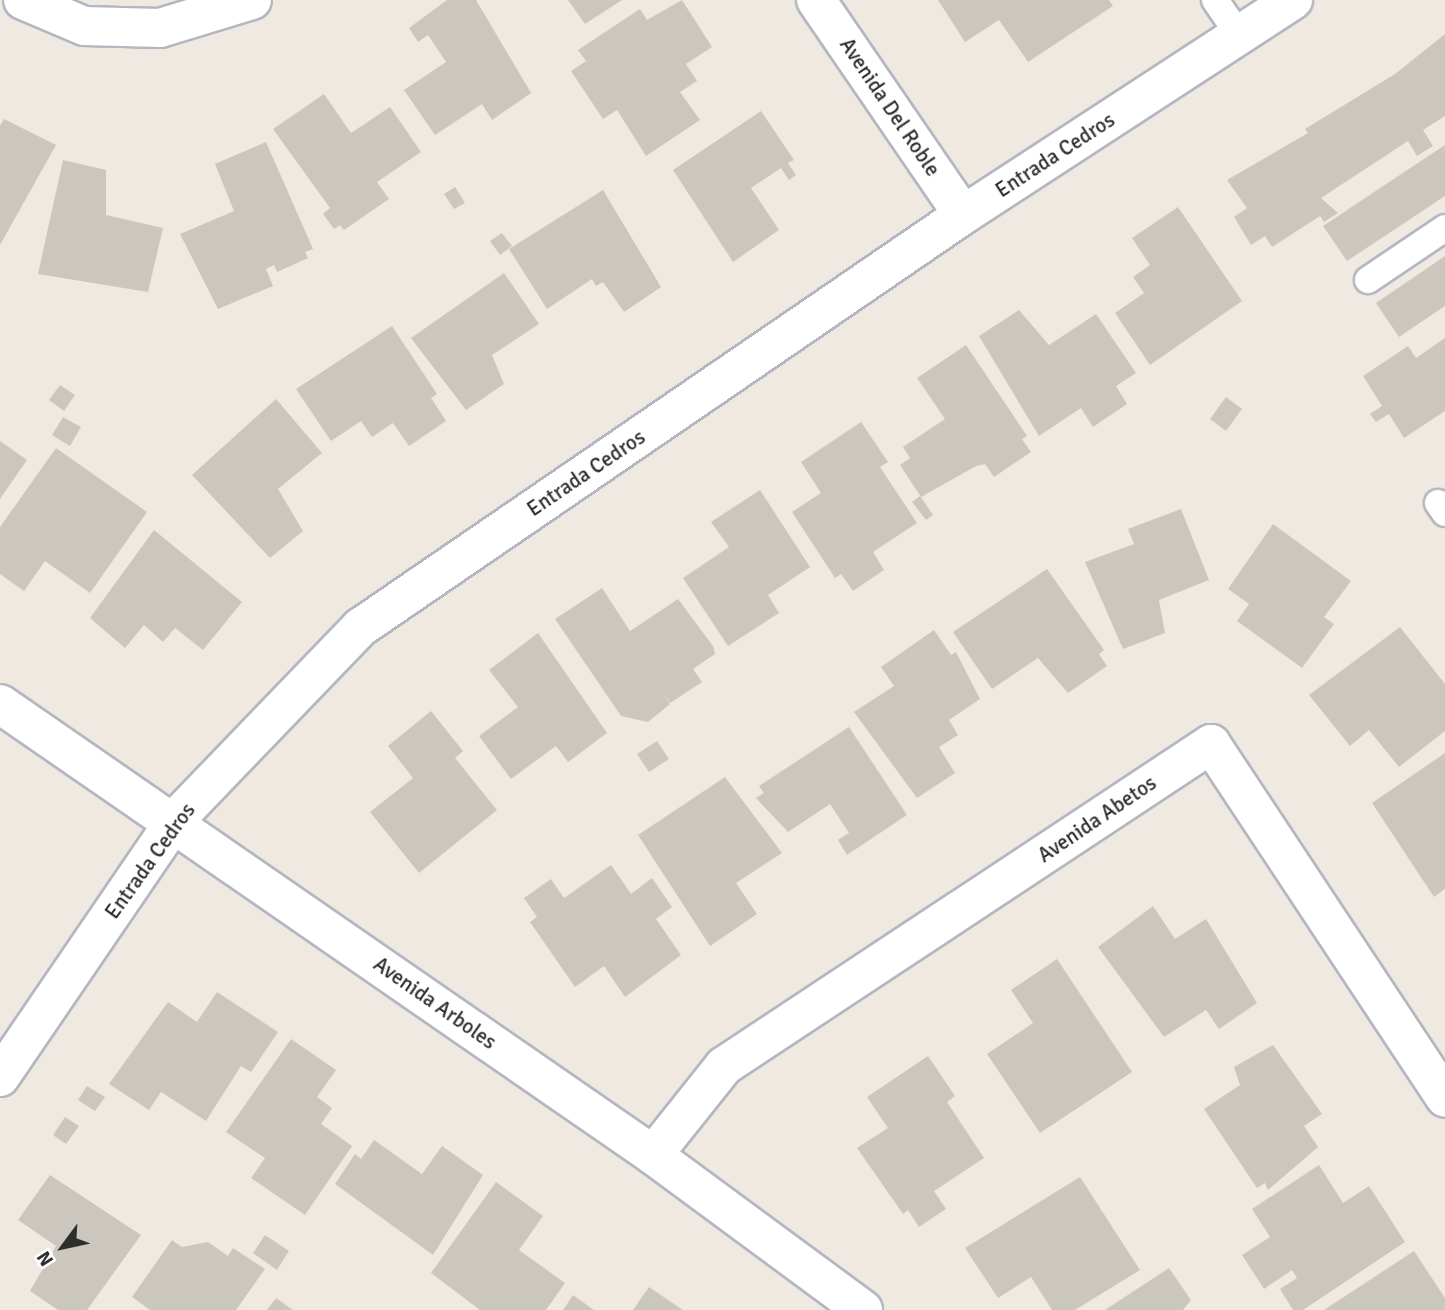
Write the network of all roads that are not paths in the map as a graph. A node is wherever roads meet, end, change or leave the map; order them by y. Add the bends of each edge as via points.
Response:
1 (23, 0) edge
2 (252, 0) edge
3 (816, 0) edge
4 (1215, 0) edge
5 (1293, 0) edge
6 (1239, 35) junction
7 (963, 215) junction
8 (1445, 228) edge
9 (1368, 280) dead end
10 (0, 704) edge
11 (175, 820) junction
12 (0, 1077) edge
13 (1445, 1097) edge
14 (653, 1155) junction
15 (863, 1310) edge

1 - 2 street via 85,26 160,28
3 - 7 street, Avenida Del Roble
4 - 6 lane
5 - 6 street, Entrada Cedros
6 - 7 street, Entrada Cedros
7 - 11 street, Entrada Cedros via 361,627
8 - 9 lane
10 - 11 street, Avenida Arboles
11 - 12 street, Entrada Cedros
11 - 14 street, Avenida Arboles
13 - 14 street, Avenida Abetos via 1211,744 724,1066
14 - 15 street, Avenida Arboles

